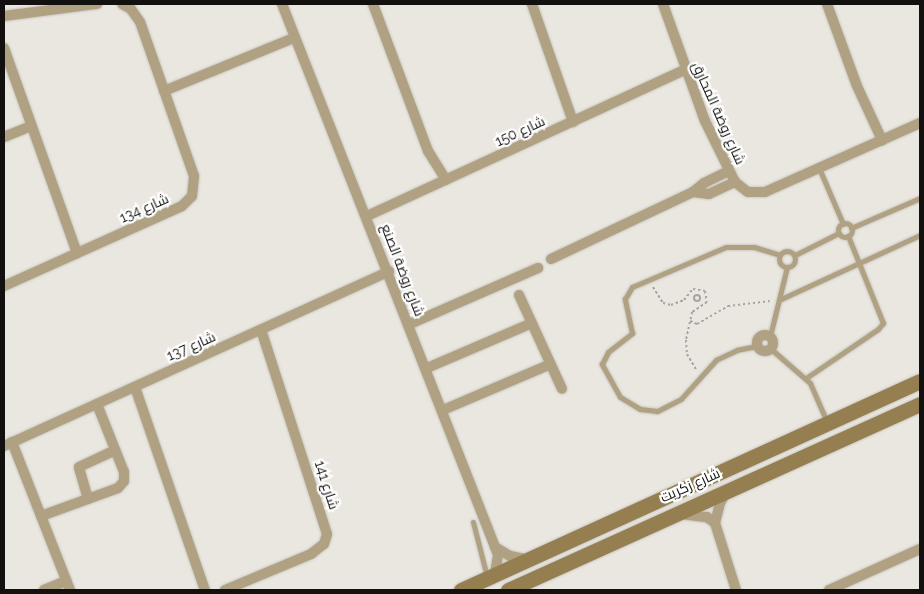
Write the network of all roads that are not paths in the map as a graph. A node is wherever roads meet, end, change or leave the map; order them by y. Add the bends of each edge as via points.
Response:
1 (98, 4) edge
2 (282, 4) edge
3 (373, 4) edge
4 (532, 4) edge
5 (663, 4) edge
6 (827, 4) edge
7 (129, 6) edge
8 (4, 16) edge
9 (294, 38) junction
10 (4, 48) edge
11 (7, 68) edge
12 (684, 70) junction
13 (164, 91) junction
14 (573, 122) junction
15 (920, 123) edge
16 (31, 126) junction
17 (4, 137) edge
18 (882, 140) junction
19 (819, 168) junction
20 (730, 170) junction
21 (446, 180) junction
22 (735, 182) junction
23 (693, 192) junction
24 (920, 198) edge
25 (368, 216) junction
26 (843, 224) junction
27 (851, 228) junction
28 (839, 233) junction
29 (920, 235) edge
30 (848, 236) junction
31 (77, 253) junction
32 (780, 254) junction
33 (795, 255) junction
34 (551, 259) dead end
35 (860, 263) junction
36 (787, 267) junction
37 (538, 268) dead end
38 (389, 271) junction
39 (4, 286) edge
40 (519, 295) dead end
41 (781, 299) junction
42 (532, 323) junction
43 (410, 324) junction
44 (261, 330) junction
45 (770, 336) junction
46 (757, 346) junction
47 (771, 349) junction
48 (551, 364) junction
49 (427, 368) junction
50 (806, 378) junction
51 (920, 381) edge
52 (135, 387) junction
53 (562, 389) dead end
54 (97, 404) junction
55 (920, 404) edge
56 (443, 410) junction
57 (827, 423) junction
58 (8, 444) edge
59 (115, 450) junction
60 (726, 493) junction
61 (88, 499) junction
62 (681, 514) junction
63 (41, 516) junction
64 (473, 522) dead end
65 (715, 523) junction
66 (495, 547) junction
67 (920, 549) edge
68 (526, 559) junction
69 (491, 576) junction
70 (68, 585) edge
71 (44, 590) edge
72 (205, 590) edge
73 (225, 590) edge
74 (460, 590) edge
75 (508, 590) edge
76 (736, 590) edge
77 (829, 590) edge

1 - 8 street
2 - 9 street, شارع روضة الصنع
3 - 21 street via 428,151
4 - 14 street
5 - 12 street, شارع روضة المحارق
6 - 18 street via 854,79
7 - 13 street, شارع 134 via 140,22
9 - 13 street
9 - 25 street, شارع روضة الصنع
10 - 11 street
11 - 16 street
12 - 14 street, شارع 150
12 - 20 street, شارع روضة المحارق
13 - 31 street, شارع 134 via 194,176 192,196 182,206
14 - 21 street, شارع 150
15 - 18 street, شارع روضة المحارق
16 - 17 street
16 - 31 street
18 - 19 street, شارع روضة المحارق
19 - 22 street, شارع روضة المحارق via 760,193 748,192
19 - 26 lane
20 - 22 street, شارع روضة المحارق
20 - 23 street
21 - 25 street, شارع 150
22 - 23 street via 709,194
23 - 34 street
24 - 27 lane
25 - 38 street, شارع روضة الصنع
26 - 27 lane
26 - 28 lane
27 - 30 lane
28 - 30 lane
28 - 33 lane
29 - 35 lane
30 - 35 lane
31 - 39 street, شارع 134
32 - 33 lane via 790,251
32 - 36 lane via 781,265
32 - 46 lane via 754,246 726,247 632,287 626,294 633,326 631,336 602,359 603,369 612,386 632,406 657,411 681,399 722,356
33 - 36 lane via 793,265
35 - 41 lane
35 - 50 lane via 882,315 881,326
36 - 41 lane
37 - 43 street
38 - 43 street, شارع روضة الصنع
38 - 44 street, شارع 137
40 - 42 street
41 - 45 lane
42 - 48 street
42 - 49 street
43 - 49 street, شارع روضة الصنع
44 - 52 street, شارع 137
44 - 73 street, شارع 141 via 327,534 324,544 316,551
45 - 46 street via 760,337
45 - 47 street via 774,342
46 - 47 street via 762,351
47 - 50 lane
48 - 53 street
48 - 56 street
49 - 56 street, شارع روضة الصنع
50 - 57 lane
51 - 57 street, شارع زكريت
52 - 54 street, شارع 137
52 - 72 street
54 - 58 street, شارع 137
54 - 59 street
55 - 60 street, شارع زكريت
56 - 66 street, شارع روضة الصنع
57 - 68 street, شارع زكريت
58 - 63 street
59 - 61 street via 80,467
59 - 61 street via 125,477 122,485
60 - 62 street, شارع زكريت
60 - 65 street
61 - 63 street
62 - 65 street via 700,515
62 - 75 street, شارع زكريت
63 - 70 street
64 - 69 lane
65 - 76 street
66 - 68 street via 510,556
66 - 69 street, شارع روضة الصنع via 498,555
67 - 77 street
68 - 69 street, شارع زكريت
69 - 74 street, شارع زكريت
70 - 71 street

